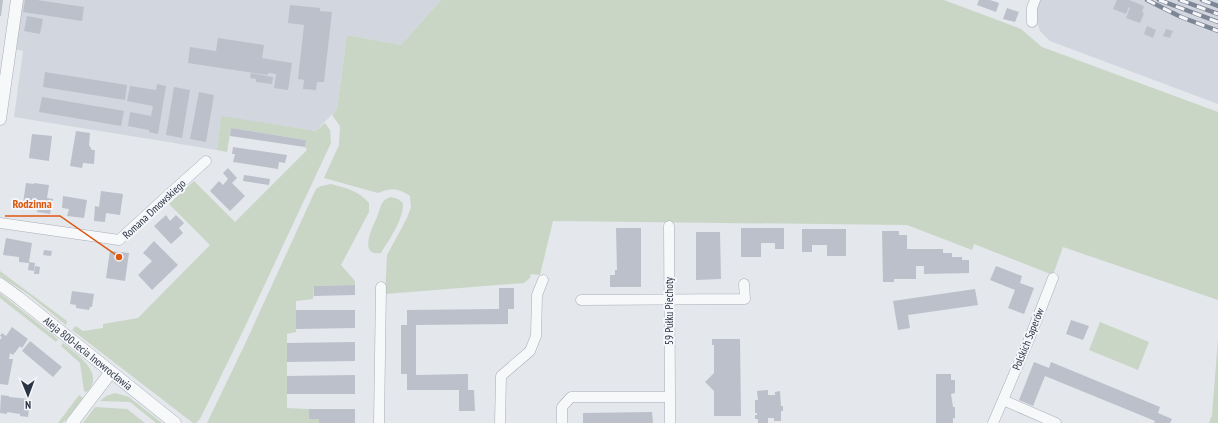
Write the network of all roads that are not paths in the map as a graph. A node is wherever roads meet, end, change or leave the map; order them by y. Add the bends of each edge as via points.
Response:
1 (17, 0) edge
2 (1035, 0) edge
3 (1032, 22) dead end
4 (0, 119) edge
5 (206, 161) dead end
6 (0, 223) edge
7 (669, 226) dead end
8 (1052, 278) dead end
9 (542, 280) dead end
10 (0, 284) edge
11 (744, 284) dead end
12 (380, 287) dead end
13 (581, 300) dead end
14 (669, 300) junction
15 (111, 372) junction
16 (670, 397) junction
17 (1003, 400) junction
18 (72, 423) edge
19 (175, 423) edge
20 (379, 423) edge
21 (500, 423) edge
22 (562, 423) edge
23 (670, 423) edge
24 (993, 423) edge
25 (1056, 423) edge

1 - 4 street
2 - 3 street
5 - 6 street, Romana Dmowskiego via 120,240
7 - 14 street, 59 Pułku Piechoty
8 - 17 street, Polskich Saperów
9 - 21 street via 537,295 536,336 530,350 501,376
10 - 15 street, Aleja 800-lecia Inowrocławia
11 - 14 street via 745,300
12 - 20 street
13 - 14 street
14 - 16 street, 59 Pułku Piechoty
15 - 18 street
15 - 19 street, Aleja 800-lecia Inowrocławia
16 - 22 street via 571,397 562,407
16 - 23 street, 59 Pułku Piechoty
17 - 24 street, Polskich Saperów
17 - 25 street

